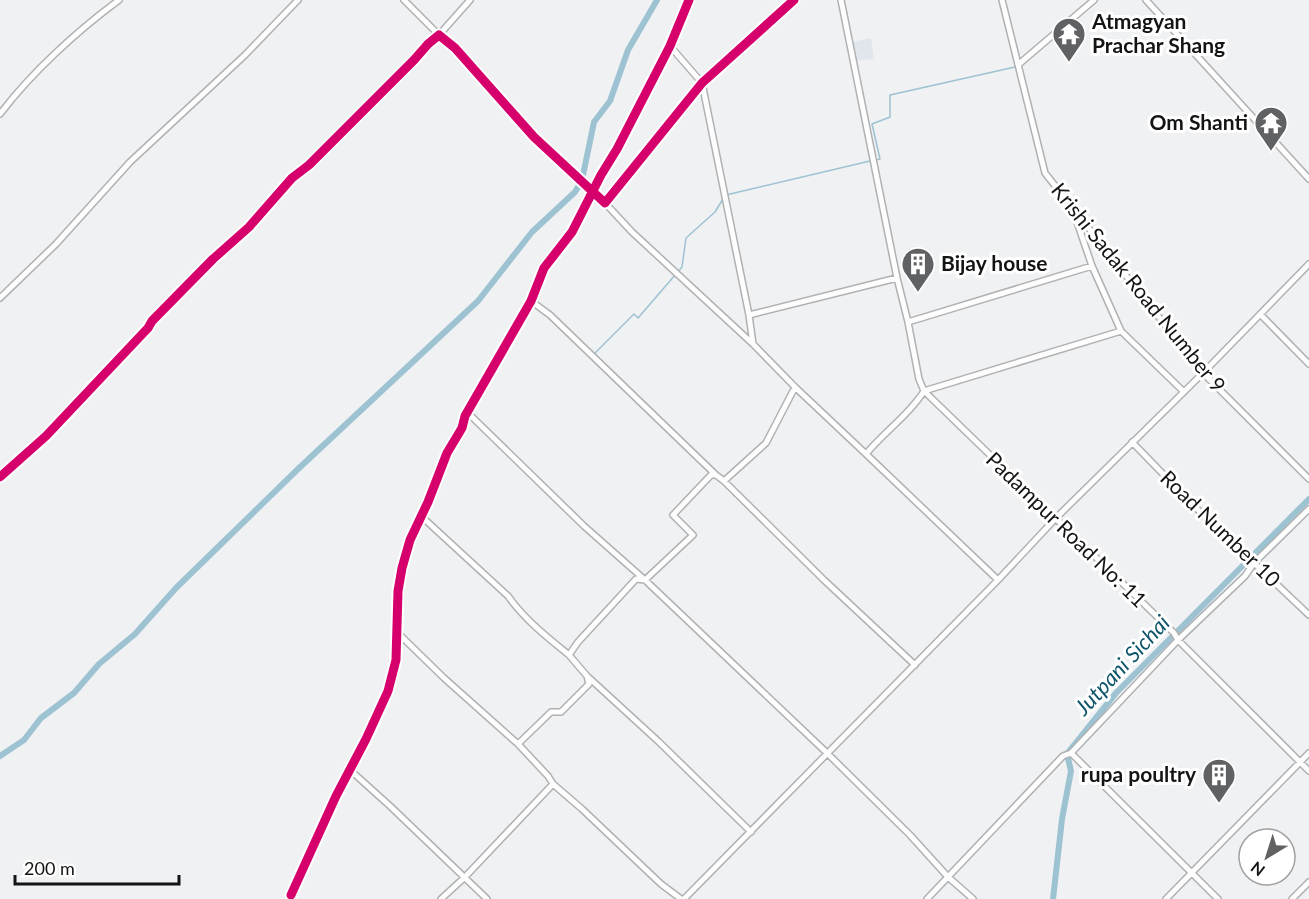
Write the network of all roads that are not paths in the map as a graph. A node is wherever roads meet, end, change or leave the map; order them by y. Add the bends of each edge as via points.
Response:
1 (119, 0) edge
2 (298, 0) edge
3 (404, 0) edge
4 (470, 0) edge
5 (689, 0) edge
6 (794, 0) edge
7 (842, 0) edge
8 (1002, 0) edge
9 (1094, 0) edge
10 (1146, 0) edge
11 (439, 34) junction
12 (670, 46) junction
13 (1019, 66) junction
14 (702, 83) junction
15 (0, 114) edge
16 (1309, 179) edge
17 (594, 192) junction
18 (605, 203) junction
19 (1077, 214) junction
20 (1309, 264) edge
21 (1092, 266) junction
22 (897, 278) junction
23 (0, 298) edge
24 (531, 301) junction
25 (749, 315) junction
26 (1260, 315) junction
27 (908, 322) junction
28 (1121, 331) junction
29 (753, 344) junction
30 (1309, 364) edge
31 (1203, 373) junction
32 (796, 388) junction
33 (924, 391) junction
34 (1184, 392) junction
35 (468, 412) junction
36 (1132, 442) junction
37 (866, 454) junction
38 (716, 475) junction
39 (0, 477) edge
40 (1309, 479) edge
41 (724, 482) junction
42 (1309, 509) edge
43 (421, 516) junction
44 (1055, 519) junction
45 (1254, 563) junction
46 (645, 580) junction
47 (998, 580) junction
48 (1309, 615) edge
49 (1178, 640) junction
50 (397, 642) junction
51 (568, 655) junction
52 (915, 665) junction
53 (587, 676) junction
54 (518, 744) junction
55 (827, 753) junction
56 (1071, 753) junction
57 (1309, 753) edge
58 (1300, 762) junction
59 (350, 770) junction
60 (1309, 771) edge
61 (553, 784) junction
62 (751, 832) junction
63 (1191, 873) junction
64 (465, 877) junction
65 (948, 877) junction
66 (1309, 882) edge
67 (291, 895) dead end
68 (441, 899) edge
69 (487, 899) edge
70 (682, 899) edge
71 (927, 899) edge
72 (973, 899) edge
73 (1166, 899) edge
74 (1218, 899) edge
75 (1292, 899) edge

1 - 15 street via 54,55
2 - 23 street via 130,162
3 - 11 street
4 - 11 street
5 - 12 street
6 - 14 street
7 - 22 street
8 - 13 street, Krishi Sadak Road Number 9
9 - 13 street
10 - 16 street
11 - 17 street via 534,136
11 - 39 street via 152,321 46,436
12 - 14 street
12 - 17 street
13 - 19 street, Krishi Sadak Road Number 9 via 1045,173
14 - 18 street
14 - 25 street
17 - 18 street
17 - 24 street via 572,232 544,268
18 - 29 street
19 - 21 street
19 - 31 street, Krishi Sadak Road Number 9
20 - 26 street
21 - 27 street
21 - 28 street
22 - 25 street
22 - 27 street
24 - 35 street
24 - 38 street
25 - 29 street
26 - 30 street
26 - 31 street
27 - 33 street
28 - 33 street
28 - 34 street
29 - 32 street
31 - 34 street
31 - 40 street, Krishi Sadak Road Number 9
32 - 37 street
32 - 41 street via 766,443
33 - 37 street
33 - 44 street, Padampur Road No: 11
34 - 36 street
35 - 43 street
35 - 46 street
36 - 44 street
36 - 45 street, Road Number 10
37 - 47 street
38 - 41 street
38 - 46 street via 711,475 674,515 693,536
41 - 52 street
42 - 45 street
43 - 50 street via 402,568
43 - 51 street
44 - 47 street
44 - 49 street, Padampur Road No: 11
45 - 48 street, Road Number 10
45 - 49 street
46 - 51 street via 636,579
46 - 55 street
47 - 52 street
49 - 56 street
49 - 58 street, Padampur Road No: 11
50 - 54 street via 401,636
50 - 59 street via 388,691
51 - 53 street
52 - 55 street
53 - 54 street via 589,684 561,712 551,712
53 - 62 street
54 - 61 street
55 - 62 street
55 - 65 street
56 - 63 street
56 - 65 street via 1063,756
57 - 58 street
58 - 60 street, Padampur Road No: 11
58 - 63 street
59 - 64 street
59 - 67 street
61 - 64 street
61 - 70 street
62 - 70 street
63 - 73 street
63 - 74 street
64 - 68 street
64 - 69 street
65 - 71 street
65 - 72 street
66 - 75 street

